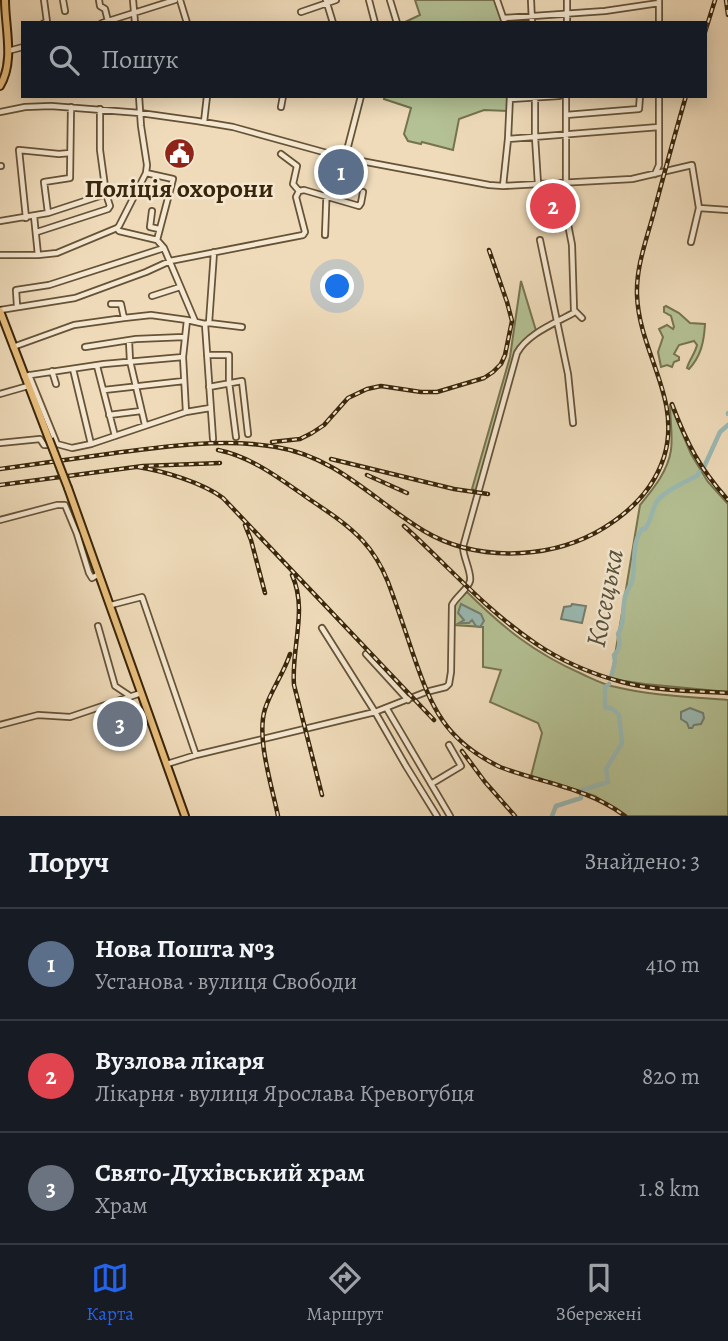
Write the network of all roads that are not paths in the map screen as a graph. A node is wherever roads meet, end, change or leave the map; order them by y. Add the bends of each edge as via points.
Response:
1 (5, 0) edge
2 (44, 0) edge
3 (63, 0) edge
4 (99, 0) edge
5 (133, 0) edge
6 (178, 0) edge
7 (336, 0) edge
8 (369, 0) edge
9 (390, 0) edge
10 (497, 0) edge
11 (531, 0) edge
12 (567, 0) edge
13 (326, 2) edge
14 (659, 2) edge
15 (65, 11) dead end
16 (301, 12) dead end
17 (135, 13) junction
18 (567, 14) junction
19 (531, 15) junction
20 (505, 20) edge
21 (47, 21) edge
22 (108, 21) joint
23 (135, 21) edge
24 (186, 21) edge
25 (332, 21) edge
26 (374, 21) edge
27 (396, 21) edge
28 (532, 21) edge
29 (567, 21) edge
30 (659, 21) edge
31 (21, 48) edge
32 (8, 51) junction
33 (0, 86) edge
34 (139, 98) edge
35 (207, 98) edge
36 (283, 98) edge
37 (360, 98) edge
38 (510, 98) edge
39 (535, 98) edge
40 (566, 98) edge
41 (640, 98) edge
42 (659, 98) edge
43 (71, 106) junction
44 (281, 107) dead end
45 (100, 109) junction
46 (0, 112) edge
47 (140, 113) junction
48 (566, 115) junction
49 (204, 122) junction
50 (659, 127) junction
51 (566, 135) junction
52 (535, 137) junction
53 (508, 139) junction
54 (70, 153) junction
55 (281, 154) dead end
56 (328, 154) junction
57 (345, 158) junction
58 (146, 173) junction
59 (655, 174) junction
60 (565, 183) junction
61 (538, 184) junction
62 (503, 186) junction
63 (299, 191) junction
64 (363, 192) dead end
65 (106, 194) junction
66 (327, 197) junction
67 (699, 208) junction
68 (728, 210) edge
69 (152, 211) dead end
70 (48, 213) junction
71 (34, 216) junction
72 (26, 218) junction
73 (0, 221) edge
74 (117, 228) junction
75 (159, 229) junction
76 (37, 232) junction
77 (325, 235) dead end
78 (157, 240) junction
79 (540, 240) dead end
80 (691, 242) dead end
81 (164, 247) junction
82 (214, 251) junction
83 (0, 255) edge
84 (38, 256) junction
85 (170, 261) junction
86 (180, 287) junction
87 (152, 296) dead end
88 (111, 304) dead end
89 (17, 307) junction
90 (0, 310) edge
91 (575, 312) junction
92 (582, 317) dead end
93 (124, 318) junction
94 (187, 320) junction
95 (195, 322) junction
96 (557, 322) junction
97 (207, 323) junction
98 (242, 327) dead end
99 (184, 337) junction
100 (129, 341) junction
101 (13, 347) junction
102 (85, 347) dead end
103 (207, 355) junction
104 (183, 357) junction
105 (130, 362) junction
106 (97, 366) junction
107 (73, 369) junction
108 (52, 371) junction
109 (26, 375) junction
110 (184, 382) junction
111 (229, 382) junction
112 (56, 384) dead end
113 (28, 386) junction
114 (136, 387) junction
115 (209, 387) junction
116 (103, 390) junction
117 (0, 394) edge
118 (210, 408) junction
119 (142, 411) junction
120 (186, 412) junction
121 (109, 415) junction
122 (573, 423) dead end
123 (145, 425) junction
124 (248, 434) dead end
125 (115, 436) junction
126 (236, 437) dead end
127 (213, 439) dead end
128 (49, 442) junction
129 (0, 443) edge
130 (91, 443) junction
131 (57, 444) junction
132 (0, 520) edge
133 (99, 574) junction
134 (111, 605) junction
135 (98, 626) dead end
136 (322, 628) dead end
137 (366, 654) dead end
138 (142, 693) junction
139 (131, 696) junction
140 (408, 700) junction
141 (387, 709) junction
142 (375, 712) junction
143 (0, 725) edge
144 (449, 745) dead end
145 (196, 755) junction
146 (167, 764) junction
147 (431, 784) junction
148 (185, 816) edge
149 (437, 816) edge
150 (450, 816) edge

1 - 32 main road
2 - 21 street
3 - 15 street
4 - 22 street
5 - 17 street
6 - 17 street
6 - 24 street
7 - 13 street
8 - 26 street
9 - 27 street
10 - 20 street
11 - 19 street
12 - 18 street
13 - 16 street
13 - 25 street
14 - 18 street
14 - 30 street
17 - 22 street
17 - 23 street
18 - 19 street
18 - 29 street
19 - 20 street
19 - 28 street
31 - 32 street
32 - 33 main road
34 - 47 street
35 - 49 street
36 - 44 street
37 - 57 street
38 - 53 street
39 - 52 street
40 - 48 street
41 - 48 street via 639,109
42 - 50 street
43 - 45 street
43 - 46 street
43 - 54 street
45 - 47 street
45 - 65 street
47 - 49 street
47 - 58 street
48 - 51 street
49 - 56 street
50 - 51 street
50 - 59 street
51 - 52 street
51 - 60 street
52 - 53 street
52 - 61 street
53 - 62 street
54 - 70 street via 69,181 44,182
54 - 72 street via 19,150
55 - 63 street via 297,166 293,184
56 - 57 street
56 - 66 street
57 - 62 street
58 - 74 street
58 - 75 street via 173,178
59 - 60 street
59 - 67 street via 692,165
60 - 61 street
60 - 91 street
61 - 62 street
63 - 66 street
63 - 82 street via 296,197 303,235
64 - 66 street via 359,206
65 - 70 street
65 - 76 street via 108,209
66 - 77 street
67 - 68 street
67 - 80 street
69 - 75 street via 150,228
70 - 71 street
71 - 72 street
71 - 76 street
72 - 73 street
74 - 78 street
74 - 84 street via 61,252
75 - 78 street
76 - 84 street
78 - 81 street
79 - 96 street
81 - 85 street
81 - 89 street via 49,285 16,290
82 - 85 street
82 - 97 street
83 - 84 street
85 - 86 street
85 - 89 street via 75,298
86 - 87 street
86 - 95 street
88 - 93 street via 121,304
89 - 90 street
90 - 101 main road
91 - 92 street
91 - 96 street
93 - 94 street
93 - 101 street via 74,325
94 - 95 street
94 - 99 street
95 - 97 street
96 - 122 street
96 - 140 street via 517,353 463,547 470,579 452,605 449,684
97 - 98 street
97 - 103 street
99 - 100 street
99 - 104 street
100 - 102 street
100 - 105 street
101 - 109 main road
103 - 111 street via 229,355
103 - 115 street
104 - 105 street
104 - 110 street
105 - 106 street
105 - 114 street
106 - 107 street
106 - 116 street
107 - 108 street
107 - 130 street
108 - 109 street
108 - 112 street
109 - 113 main road
109 - 131 street
110 - 114 street
110 - 120 street
111 - 115 street
111 - 124 street via 242,381
111 - 126 street
113 - 117 street
113 - 128 main road
114 - 116 street
114 - 119 street
115 - 118 street
116 - 121 street
118 - 120 street
118 - 127 street
119 - 121 street
119 - 123 street
120 - 123 street
121 - 125 street
123 - 125 street
125 - 130 street
128 - 129 street
128 - 131 street
128 - 133 main road, bridge
130 - 131 street
132 - 133 street via 65,505 89,573 92,578
133 - 134 main road
134 - 138 main road
134 - 145 street via 142,597
135 - 139 street via 115,686
136 - 142 street
137 - 140 street
138 - 139 street
138 - 146 main road
139 - 143 street via 70,717 38,715
140 - 141 street
141 - 142 street
141 - 147 street
142 - 145 street
142 - 149 street
144 - 147 street via 461,767
145 - 146 street
146 - 148 main road
147 - 150 street

